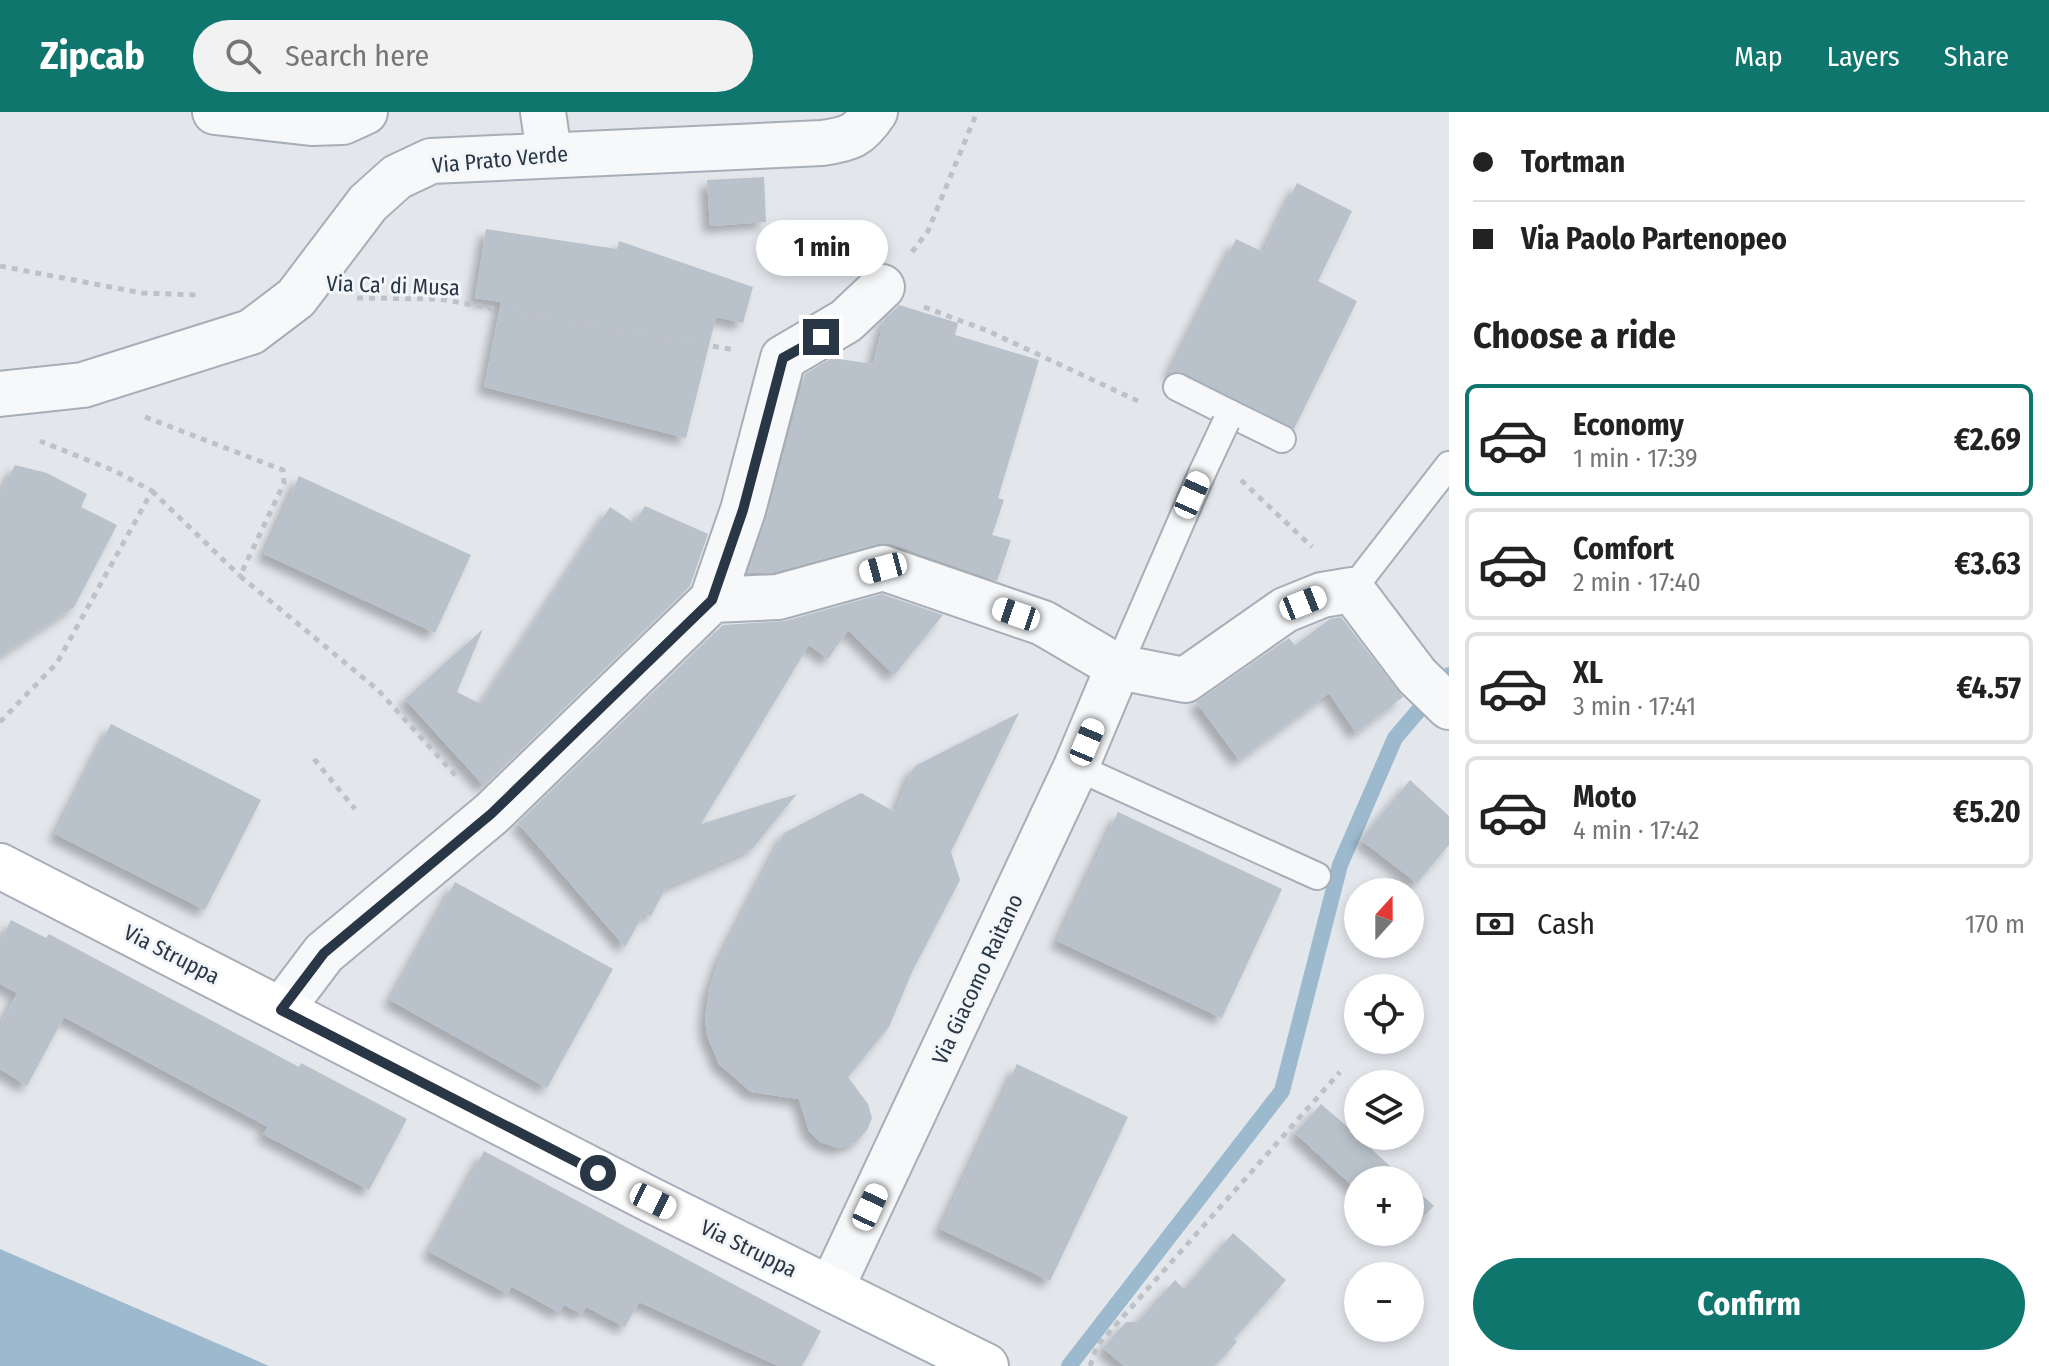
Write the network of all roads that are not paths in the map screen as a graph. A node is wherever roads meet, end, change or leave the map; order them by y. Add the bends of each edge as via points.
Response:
1 (215, 112) edge
2 (365, 112) edge
3 (875, 112) edge
4 (546, 133) edge
5 (882, 287) road end
6 (1177, 387) dead end
7 (0, 394) edge
8 (1228, 417) junction
9 (1282, 439) dead end
10 (1449, 465) edge
11 (1352, 590) junction
12 (712, 600) junction
13 (1118, 667) junction
14 (1437, 696) edge
15 (1076, 767) junction
16 (0, 866) edge
17 (1317, 876) dead end
18 (281, 1010) junction
19 (831, 1289) junction
20 (986, 1366) edge

1 - 2 street via 311,123 343,122
3 - 4 street, Via Prato Verde via 848,139 822,143
4 - 7 street, Via Prato Verde via 431,161 397,177 368,203 296,298 251,332 83,385
5 - 12 street via 846,321 783,358 743,510
6 - 8 lane
8 - 9 lane
8 - 13 lane, bridge
10 - 11 lane
11 - 13 street via 1285,610 1185,680
11 - 14 street
12 - 13 street via 778,597 883,568 1043,623
12 - 18 street via 491,814 324,953
13 - 15 street, Via Giacomo Raitano
15 - 17 lane
15 - 19 street, Via Giacomo Raitano
16 - 18 street, Via Struppa
18 - 19 street, Via Struppa
19 - 20 street, Via Struppa

